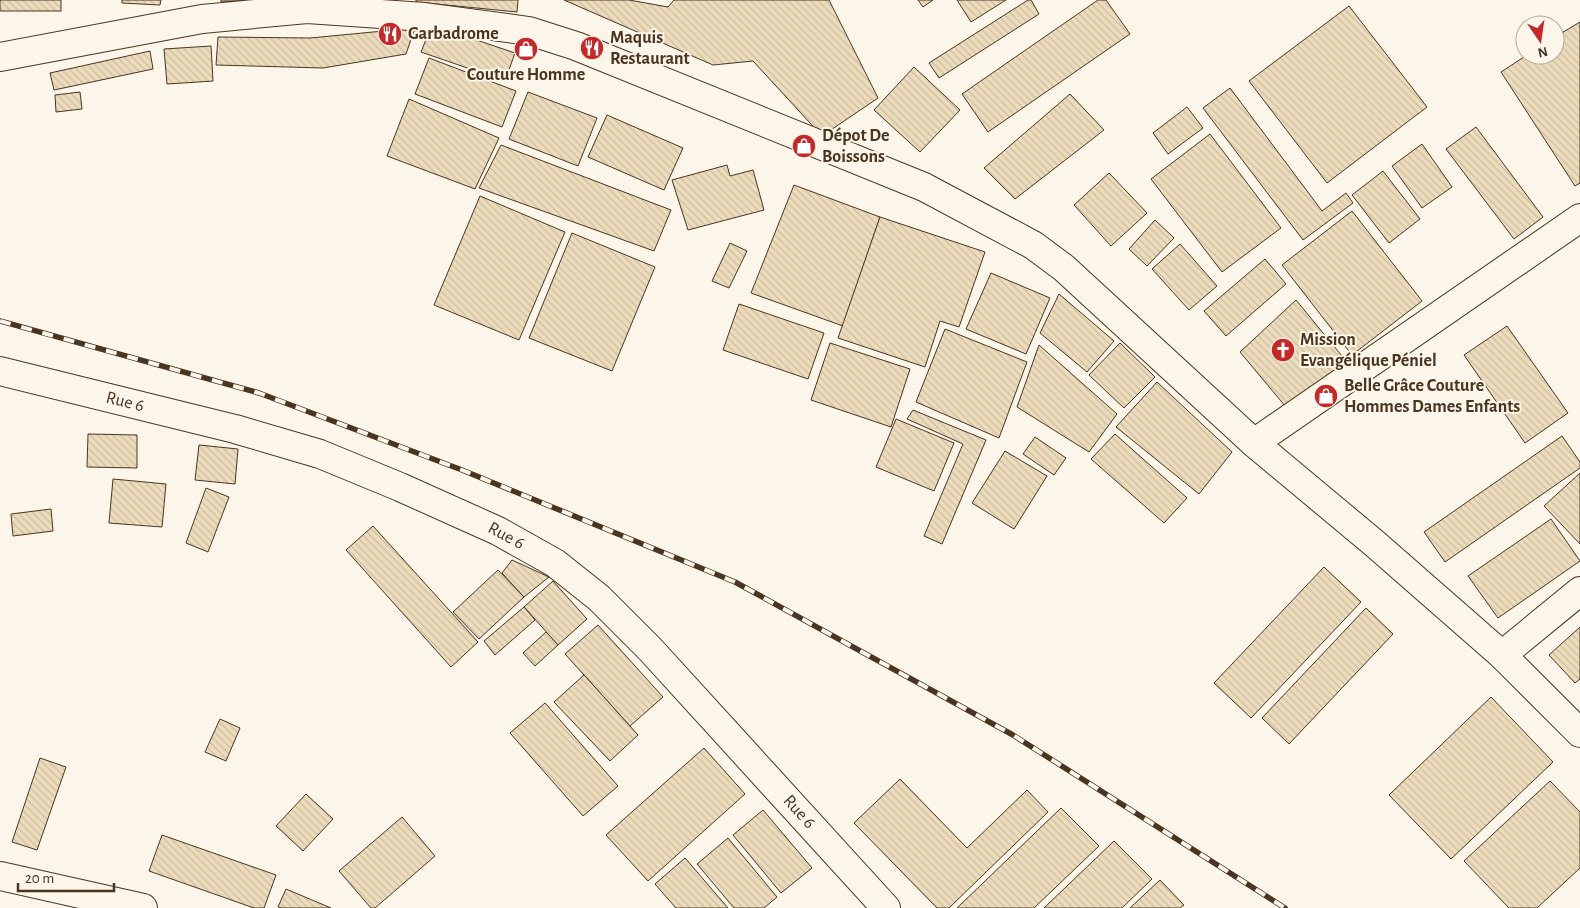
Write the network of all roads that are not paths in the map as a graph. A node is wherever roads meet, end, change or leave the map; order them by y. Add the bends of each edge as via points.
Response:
1 (201, 9) edge
2 (0, 57) edge
3 (1580, 218) edge
4 (0, 371) edge
5 (1254, 443) junction
6 (1580, 591) edge
7 (1502, 654) junction
8 (1580, 733) edge
9 (0, 876) edge
10 (143, 908) edge
11 (886, 908) edge

1 - 2 street
1 - 5 street via 307,10 425,17 529,31 576,46 924,187 1033,245 1064,268
3 - 5 street
4 - 11 street, Rue 6 via 235,429 320,454 498,531 555,563 599,598 650,649
5 - 7 street
6 - 7 street
7 - 8 street
9 - 10 street

